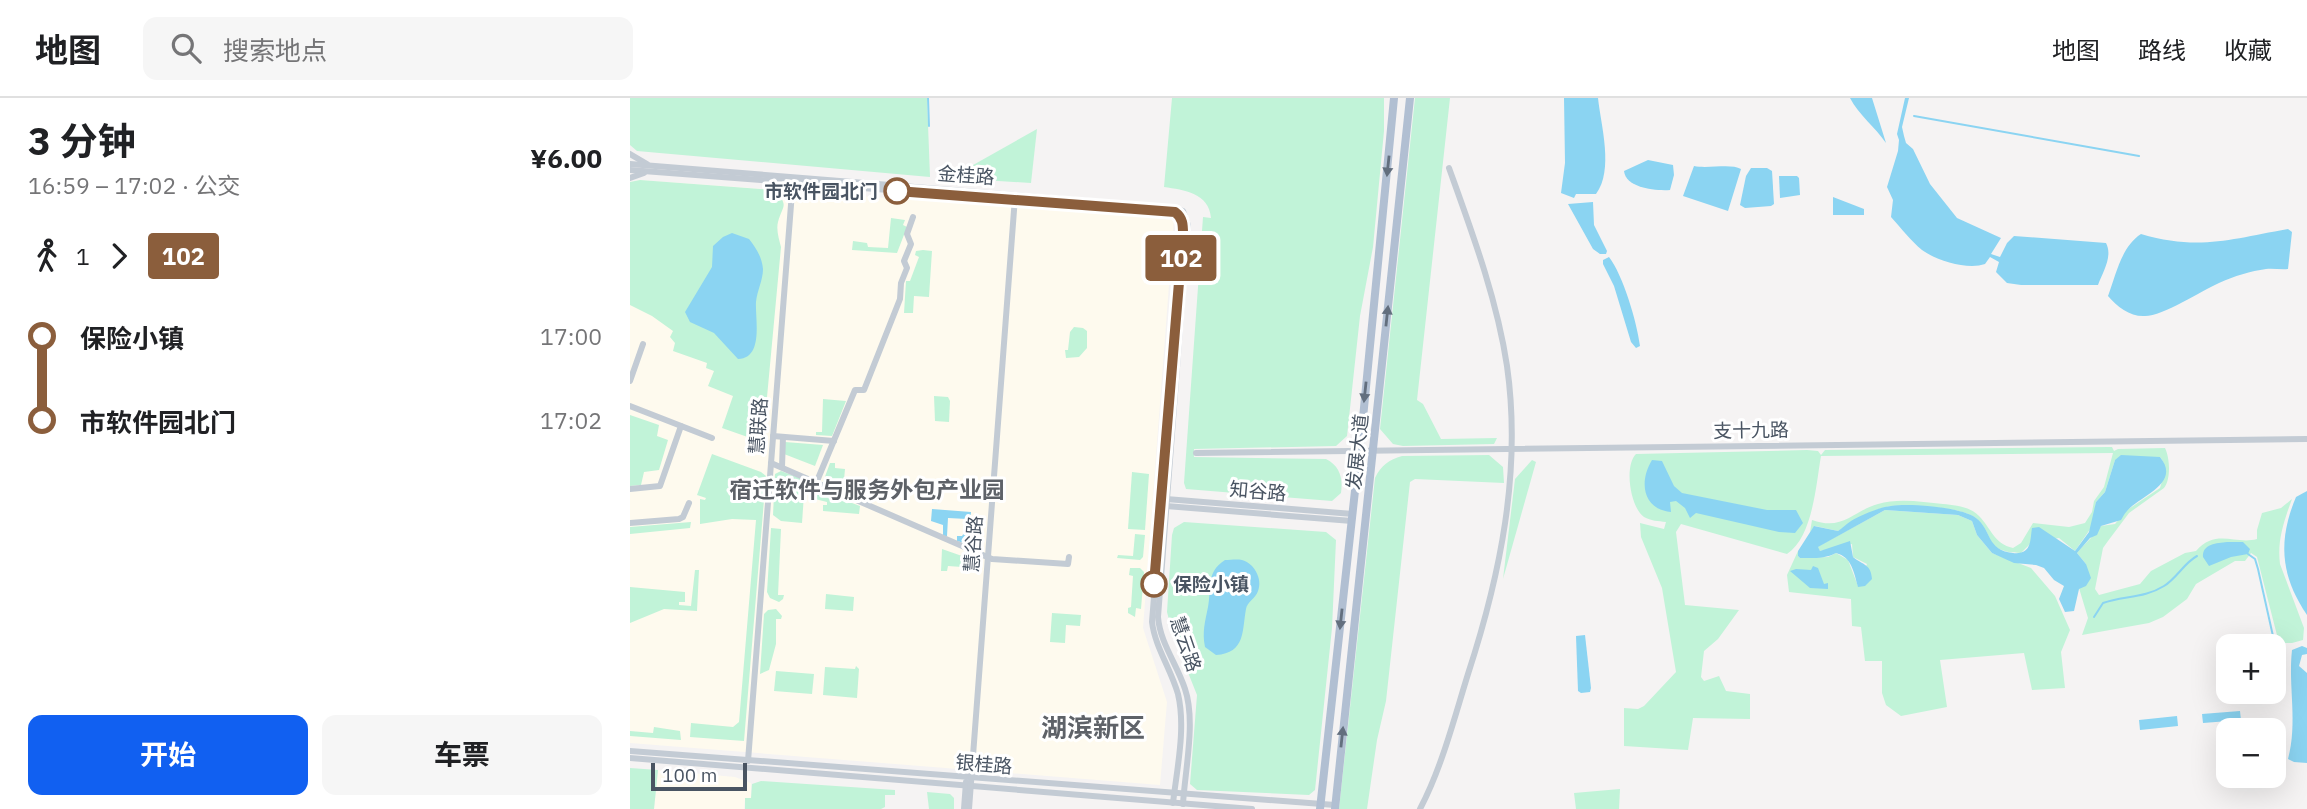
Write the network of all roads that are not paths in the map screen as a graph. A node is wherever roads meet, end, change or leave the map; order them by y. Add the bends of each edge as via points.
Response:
1 (1394, 98) edge
2 (1410, 98) edge
3 (630, 154) edge
4 (630, 164) edge
5 (1449, 168) dead end
6 (652, 169) junction
7 (630, 170) edge
8 (630, 178) edge
9 (793, 180) junction
10 (1015, 197) junction
11 (1175, 210) joint
12 (913, 217) dead end
13 (643, 344) dead end
14 (630, 382) edge
15 (630, 406) edge
16 (681, 426) junction
17 (773, 436) junction
18 (783, 437) junction
19 (712, 439) dead end
20 (2307, 439) edge
21 (834, 441) junction
22 (1510, 449) junction
23 (1360, 451) junction
24 (1373, 451) junction
25 (1196, 453) dead end
26 (771, 463) junction
27 (782, 467) junction
28 (817, 481) junction
29 (630, 489) edge
30 (689, 503) dead end
31 (1164, 503) junction
32 (1352, 517) junction
33 (630, 523) edge
34 (988, 557) junction
35 (1069, 557) dead end
36 (630, 751) edge
37 (630, 758) edge
38 (748, 761) junction
39 (969, 780) junction
40 (1174, 794) junction
41 (1183, 795) junction
42 (1173, 803) junction
43 (1183, 804) junction
44 (1320, 807) edge
45 (1335, 807) edge
46 (967, 809) edge
47 (1252, 809) edge
48 (1420, 809) edge

1 -> 23 main road, 发展大道
24 -> 2 main road, 发展大道
3 - 6 street
4 - 6 street, 金桂路
5 - 22 street via 1504,347
6 - 7 street, 金桂路
6 - 8 street
6 - 9 street, 金桂路
9 - 10 street, 金桂路
9 - 17 street, 慧联路
10 - 11 street, 金桂路
10 - 34 street, 慧谷路
11 - 31 street, 慧云路 via 1183,234
12 - 21 street via 900,299 864,390 855,390
13 - 14 street
15 - 16 street
16 - 19 street
16 - 29 street via 660,486
17 - 18 street
17 - 26 street, 慧联路
18 - 21 street
18 - 27 street
20 - 22 street, 支十九路
21 - 28 street
22 - 24 street, 支十九路
22 - 48 street via 1504,535 1495,580 1459,705
23 - 24 street, 支十九路
23 - 25 street, 支十九路
23 - 32 main road, 发展大道
45 -> 24 main road, 发展大道
26 - 27 street
26 - 38 street, 慧联路
27 - 28 street
28 - 34 street
30 - 33 street via 679,519
31 - 32 street, 知谷路
31 - 40 street, 慧云路 via 1152,622 1180,703
31 - 41 street, 慧云路 via 1159,624 1188,703
32 -> 44 main road, 发展大道
34 - 35 street via 1068,564
34 - 39 street, 慧谷路
36 - 38 street, 银桂路
37 - 39 street, 银桂路
38 - 39 street, 银桂路
39 - 40 street, 银桂路
39 - 42 street, 银桂路
39 - 46 street, 慧谷路
40 - 41 street, 银桂路
40 - 42 street, 慧云路
41 - 43 street, 慧云路
41 - 44 street, 银桂路
42 - 43 street, 银桂路
43 - 47 street, 银桂路
44 - 45 street, 银桂路

